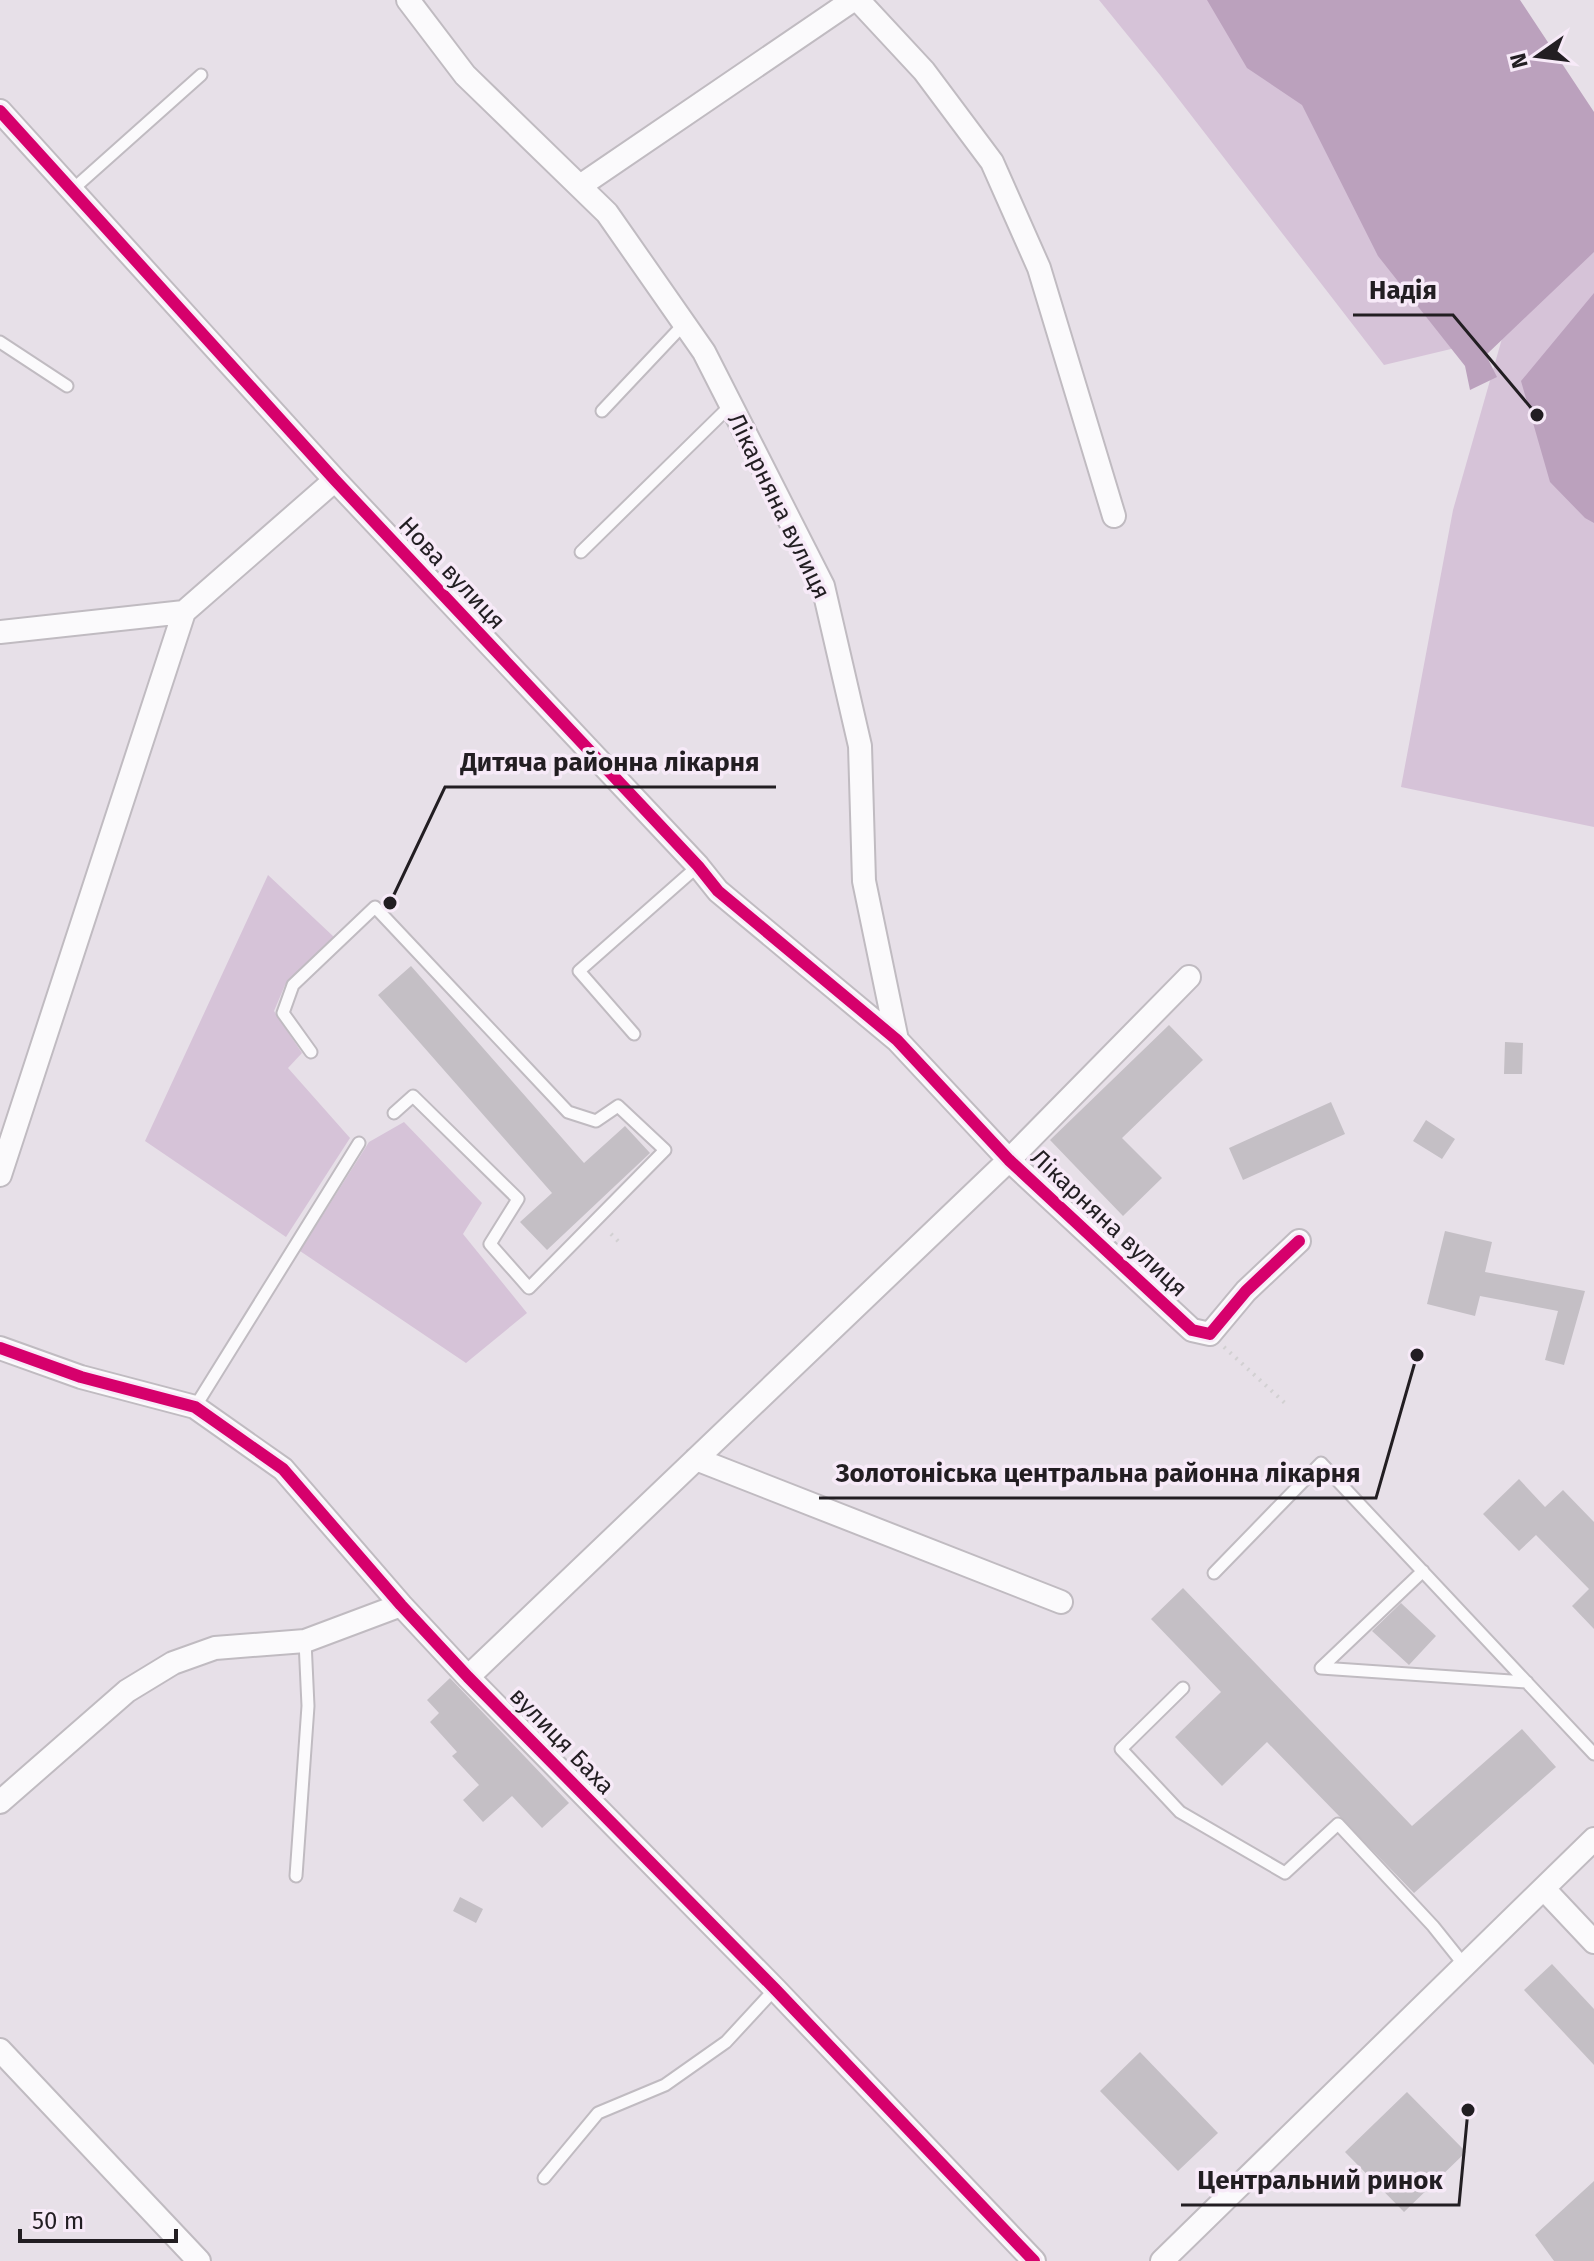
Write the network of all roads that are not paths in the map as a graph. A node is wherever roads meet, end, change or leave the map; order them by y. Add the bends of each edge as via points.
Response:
1 (408, 0) edge
2 (856, 0) edge
3 (201, 75) dead end
4 (0, 111) edge
5 (580, 186) junction
6 (72, 190) junction
7 (684, 324) junction
8 (0, 342) edge
9 (67, 386) dead end
10 (731, 405) junction
11 (602, 411) dead end
12 (335, 480) junction
13 (1114, 516) dead end
14 (581, 552) dead end
15 (184, 612) junction
16 (0, 632) edge
17 (698, 866) junction
18 (1189, 977) dead end
19 (634, 1034) dead end
20 (897, 1040) junction
21 (311, 1052) dead end
22 (394, 1113) dead end
23 (8, 1125) edge
24 (359, 1143) dead end
25 (1009, 1160) junction
26 (0, 1175) edge
27 (1299, 1241) dead end
28 (0, 1348) edge
29 (195, 1407) junction
30 (696, 1459) junction
31 (1423, 1571) junction
32 (1214, 1573) dead end
33 (1061, 1602) dead end
34 (401, 1605) junction
35 (305, 1641) junction
36 (468, 1677) junction
37 (1527, 1682) junction
38 (1183, 1688) dead end
39 (1594, 1754) edge
40 (0, 1802) edge
41 (1594, 1839) edge
42 (296, 1876) dead end
43 (1544, 1889) junction
44 (1594, 1942) edge
45 (1465, 1966) junction
46 (775, 1989) junction
47 (0, 2050) edge
48 (544, 2178) dead end
49 (199, 2261) edge
50 (1034, 2261) edge
51 (1162, 2261) edge

1 - 5 street, Лікарняна вулиця via 465,75
2 - 5 street
2 - 13 street via 924,71 992,162 1039,268
3 - 6 lane
4 - 6 street, Нова вулиця
5 - 7 street, Лікарняна вулиця via 607,213
6 - 12 street, Нова вулиця
7 - 10 street, Лікарняна вулиця
7 - 11 lane
8 - 9 lane
10 - 14 lane
10 - 20 street, Лікарняна вулиця via 823,586 860,746 864,881
12 - 15 street
12 - 17 street, Нова вулиця
15 - 16 street
15 - 23 street
17 - 19 lane via 579,971
17 - 20 street, Нова вулиця via 718,891
18 - 25 street
20 - 25 street, Лікарняна вулиця
21 - 22 lane via 283,1013 293,985 375,907 568,1112 596,1121 618,1106 665,1150 529,1288 490,1244 518,1199 413,1096
23 - 26 street
24 - 29 lane
25 - 27 street, Лікарняна вулиця via 1192,1330 1210,1334
25 - 30 street
28 - 29 street, вулиця Баха via 81,1377
29 - 34 street, вулиця Баха via 283,1469
30 - 33 street
30 - 36 street
31 - 32 lane via 1321,1463
31 - 37 lane
31 - 37 lane via 1321,1668
34 - 35 street
34 - 36 street, вулиця Баха
35 - 40 street via 215,1648 173,1663 127,1691
35 - 42 lane via 308,1706
36 - 46 street, вулиця Баха
37 - 39 lane
38 - 45 lane via 1121,1749 1180,1812 1285,1873 1338,1824
41 - 43 street
43 - 44 street
43 - 45 street
45 - 51 street
46 - 48 lane via 726,2042 665,2085 598,2113
46 - 50 street, вулиця Баха
47 - 49 street

